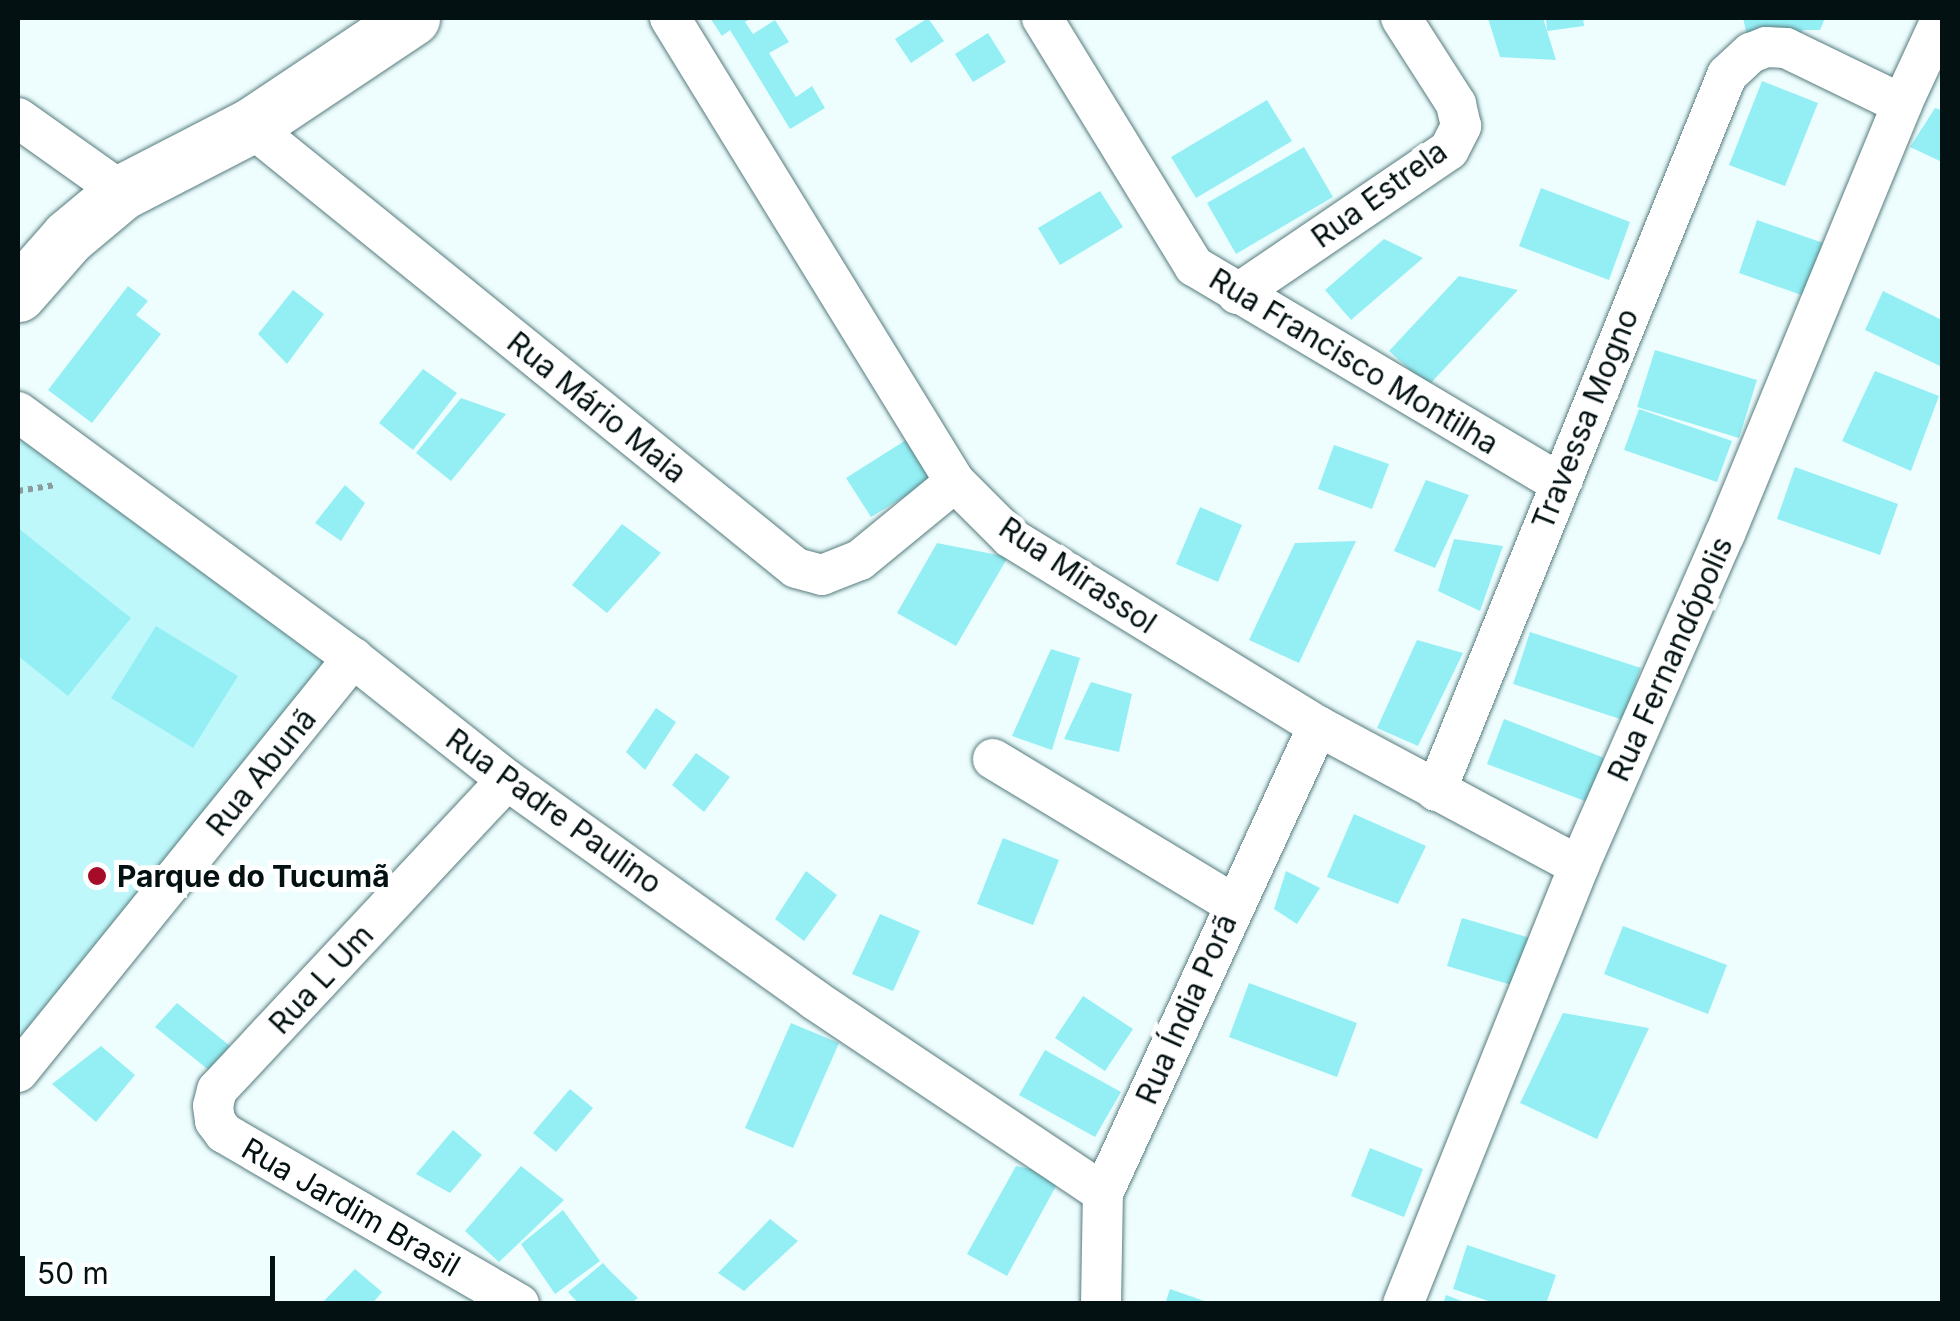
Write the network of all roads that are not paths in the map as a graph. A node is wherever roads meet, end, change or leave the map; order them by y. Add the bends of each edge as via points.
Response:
1 (412, 18) edge
2 (670, 18) edge
3 (1042, 18) edge
4 (1401, 18) edge
5 (1942, 18) edge
6 (1902, 104) junction
7 (18, 118) edge
8 (250, 126) junction
9 (122, 192) junction
10 (43, 242) edge
11 (18, 294) edge
12 (1237, 294) junction
13 (18, 412) edge
14 (955, 482) junction
15 (1558, 482) junction
16 (352, 658) junction
17 (1318, 726) junction
18 (993, 759) dead end
19 (507, 780) junction
20 (1436, 791) junction
21 (1578, 866) junction
22 (1233, 904) junction
23 (18, 1072) edge
24 (218, 1090) joint
25 (1103, 1194) junction
26 (519, 1304) edge
27 (1102, 1304) edge
28 (1403, 1304) edge

1 - 8 street
2 - 14 street, Rua Mirassol
3 - 12 street, Rua Francisco Montilha via 1194,266
4 - 12 street, Rua Estrela via 1456,104 1461,126 1449,150
5 - 6 street, Rua Fernandópolis
6 - 15 street, Travessa Mogno via 1786,48 1748,54 1727,75
6 - 21 street, Rua Fernandópolis via 1725,534
7 - 9 street
8 - 9 street
8 - 14 street, Rua Mário Maia via 796,568 822,576 860,560
9 - 10 street
10 - 11 street
12 - 15 street, Rua Francisco Montilha
13 - 16 street, Rua Padre Paulino
14 - 17 street, Rua Mirassol via 1011,538
15 - 20 street, Travessa Mogno
16 - 19 street, Rua Padre Paulino
16 - 23 street, Rua Abunã
17 - 20 street, Rua Mirassol
17 - 22 street, Rua Índia Porã
18 - 22 street
19 - 24 street, Rua L Um
19 - 25 street, Rua Padre Paulino
20 - 21 street, Rua Mirassol
21 - 28 street, Rua Fernandópolis
22 - 25 street, Rua Índia Porã
24 - 26 street, Rua Jardim Brasil via 215,1121 224,1132
25 - 27 street, Rua Índia Porã

